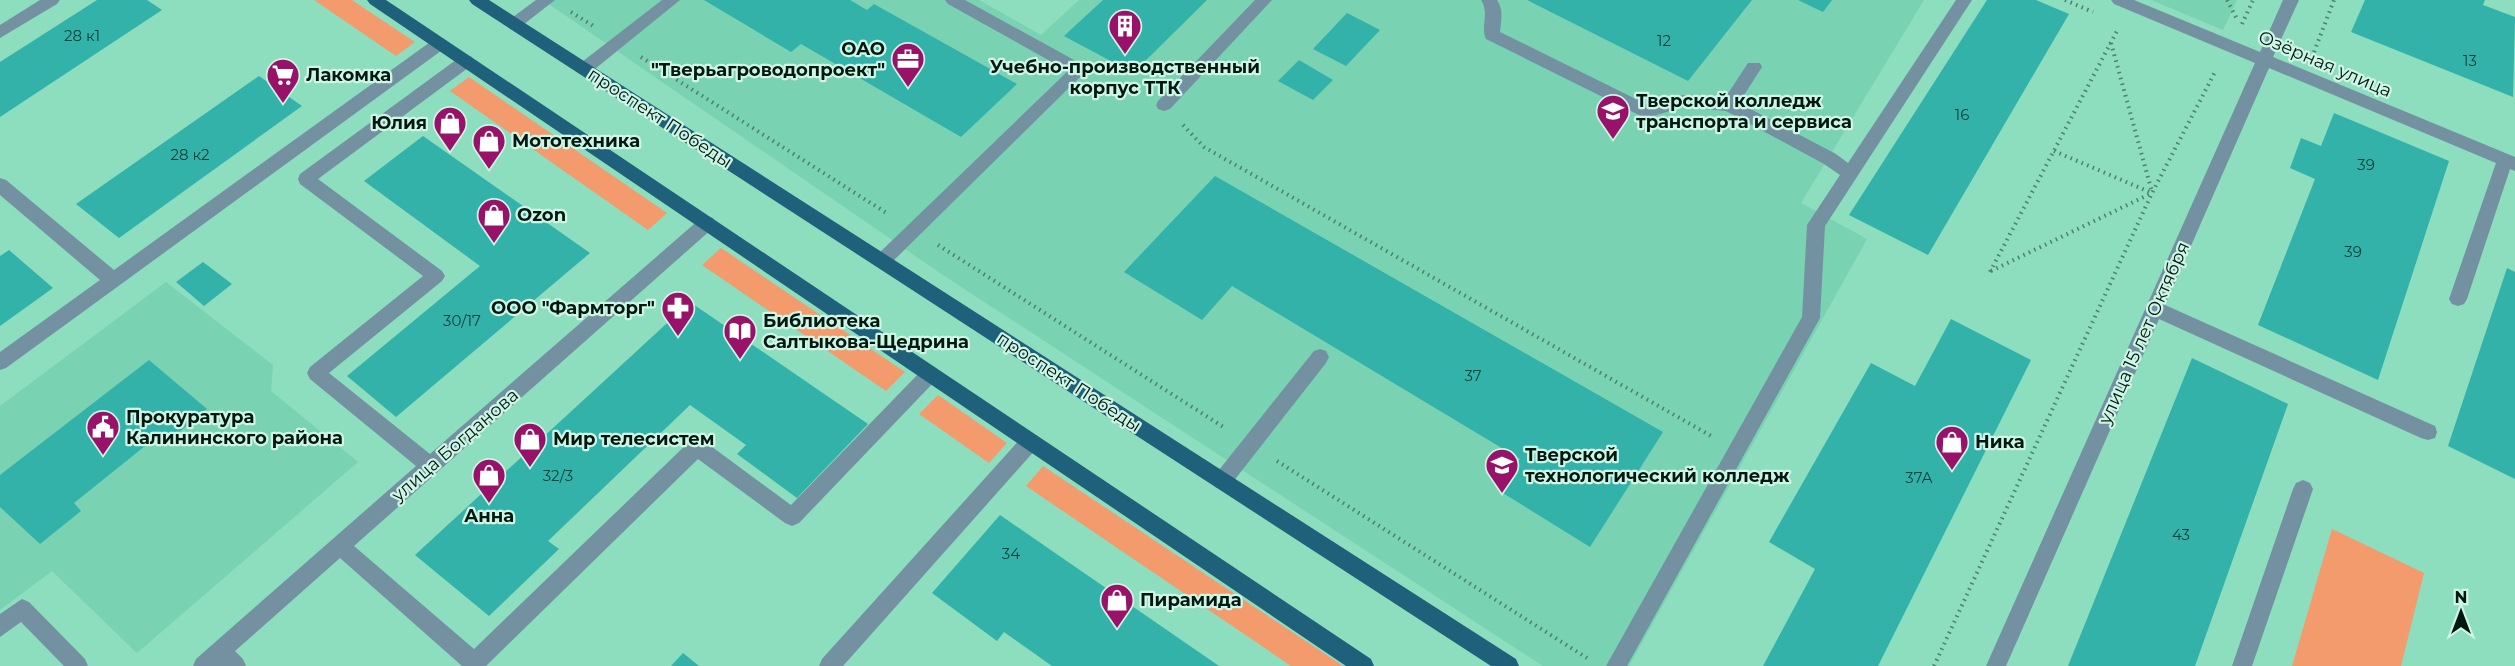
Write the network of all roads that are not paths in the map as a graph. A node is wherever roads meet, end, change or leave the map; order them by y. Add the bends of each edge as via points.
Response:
1 (52, 0) edge
2 (375, 0) edge
3 (477, 0) edge
4 (672, 0) edge
5 (953, 0) edge
6 (1264, 0) edge
7 (1489, 0) edge
8 (1964, 0) edge
9 (2119, 0) edge
10 (2291, 0) edge
11 (554, 3) edge
12 (514, 24) junction
13 (0, 32) edge
14 (440, 44) junction
15 (2265, 60) junction
16 (466, 61) junction
17 (1754, 67) dead end
18 (584, 69) junction
19 (1164, 105) dead end
20 (1729, 105) junction
21 (2510, 162) edge
22 (1849, 173) junction
23 (0, 186) edge
24 (707, 223) junction
25 (882, 261) junction
26 (112, 280) junction
27 (2458, 299) dead end
28 (2155, 309) junction
29 (1320, 357) dead end
30 (0, 362) edge
31 (930, 374) junction
32 (2428, 432) dead end
33 (1030, 442) junction
34 (430, 466) junction
35 (1222, 481) junction
36 (2303, 489) dead end
37 (340, 546) junction
38 (0, 627) edge
39 (220, 651) junction
40 (78, 666) edge
41 (203, 666) edge
42 (236, 666) edge
43 (829, 666) edge
44 (1364, 666) edge
45 (1509, 666) edge
46 (1616, 666) edge
47 (1996, 666) edge
48 (2242, 666) edge

1 - 13 street
2 - 14 main road
3 - 12 main road, проспект Победы
4 - 18 street
5 - 25 street via 1079,70
6 - 19 street
7 - 20 street via 1494,8 1492,35 1647,112 1683,101
8 - 22 street
9 - 15 street, Озёрная улица
10 - 15 street, улица 15 лет Октября
11 - 12 street
12 - 18 main road, проспект Победы
14 - 16 main road
14 - 26 street
15 - 21 street, Озёрная улица
15 - 28 street, улица 15 лет Октября
16 - 24 main road
16 - 34 street via 306,179 436,276 316,373
17 - 20 street
18 - 25 main road, проспект Победы
20 - 22 street
21 - 27 street
22 - 46 street via 1816,225 1811,318
23 - 26 street
24 - 31 main road
24 - 34 street, улица Богданова
25 - 35 main road, проспект Победы
26 - 30 street
28 - 32 street
28 - 47 street, улица 15 лет Октября
29 - 35 street
31 - 33 main road
31 - 37 street via 792,518 697,447 474,663
33 - 43 street
33 - 44 main road
34 - 37 street, улица Богданова
35 - 45 main road, проспект Победы
36 - 48 street
37 - 39 street, улица Богданова
38 - 40 street via 21,609
39 - 41 street, улица Богданова
39 - 42 street

